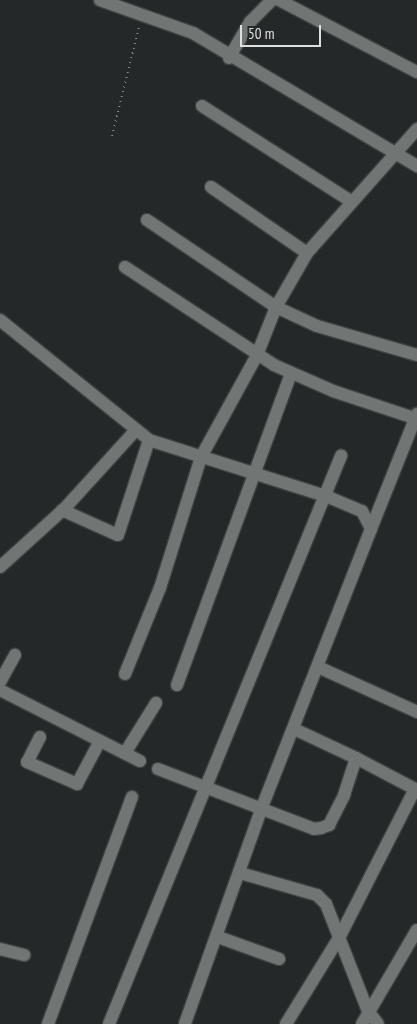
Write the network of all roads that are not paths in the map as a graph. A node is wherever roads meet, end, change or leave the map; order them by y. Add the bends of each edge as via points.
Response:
1 (100, 0) edge
2 (272, 0) edge
3 (279, 0) edge
4 (229, 58) junction
5 (417, 72) edge
6 (202, 106) dead end
7 (417, 129) edge
8 (394, 155) junction
9 (417, 166) edge
10 (211, 187) dead end
11 (352, 202) junction
12 (147, 220) dead end
13 (307, 252) junction
14 (125, 267) dead end
15 (276, 307) junction
16 (0, 320) edge
17 (417, 354) edge
18 (257, 355) junction
19 (292, 374) junction
20 (415, 416) edge
21 (135, 431) junction
22 (149, 440) junction
23 (341, 456) dead end
24 (201, 457) junction
25 (257, 472) junction
26 (326, 496) junction
27 (62, 510) junction
28 (371, 530) junction
29 (0, 566) edge
30 (15, 655) dead end
31 (318, 667) junction
32 (125, 674) dead end
33 (0, 682) edge
34 (177, 685) dead end
35 (0, 690) edge
36 (156, 703) dead end
37 (417, 712) edge
38 (294, 729) junction
39 (40, 737) dead end
40 (100, 741) junction
41 (125, 753) junction
42 (356, 758) junction
43 (140, 761) dead end
44 (158, 770) dead end
45 (208, 788) junction
46 (416, 789) edge
47 (132, 797) dead end
48 (262, 810) junction
49 (240, 873) junction
50 (417, 930) edge
51 (218, 936) junction
52 (339, 938) junction
53 (0, 949) edge
54 (24, 955) dead end
55 (279, 959) dead end
56 (368, 1012) junction
57 (48, 1024) edge
58 (109, 1024) edge
59 (185, 1024) edge
60 (286, 1024) edge
61 (362, 1024) edge
62 (378, 1024) edge

1 - 4 street via 142,18 193,33
2 - 4 street via 250,22
3 - 5 street
4 - 8 street
6 - 11 street
7 - 8 street
8 - 9 street
8 - 11 street
10 - 13 street
11 - 13 street
12 - 15 street
13 - 15 street
14 - 18 street
15 - 17 street via 317,326
15 - 18 street
16 - 21 street
18 - 19 street
18 - 24 street
19 - 20 street
19 - 25 street
20 - 28 street
21 - 22 street
21 - 27 street
22 - 24 street
22 - 27 street via 118,535
23 - 26 street
24 - 25 street
24 - 32 street via 160,588
25 - 26 street
25 - 34 street
26 - 28 street via 362,511
26 - 45 street
27 - 29 street
28 - 31 street
30 - 33 street
31 - 37 street
31 - 38 street
35 - 40 street
36 - 41 street
38 - 42 street
38 - 48 street
39 - 40 street via 26,762 77,784
40 - 41 street
41 - 43 street
42 - 46 street
42 - 48 street via 329,825 314,830
44 - 45 street
45 - 48 street
45 - 58 street
46 - 52 street
47 - 57 street
48 - 49 street
49 - 51 street
49 - 52 street via 317,895 326,904
50 - 56 street
51 - 55 street
51 - 59 street
52 - 56 street
52 - 60 street
53 - 54 street
56 - 61 street
56 - 62 street

